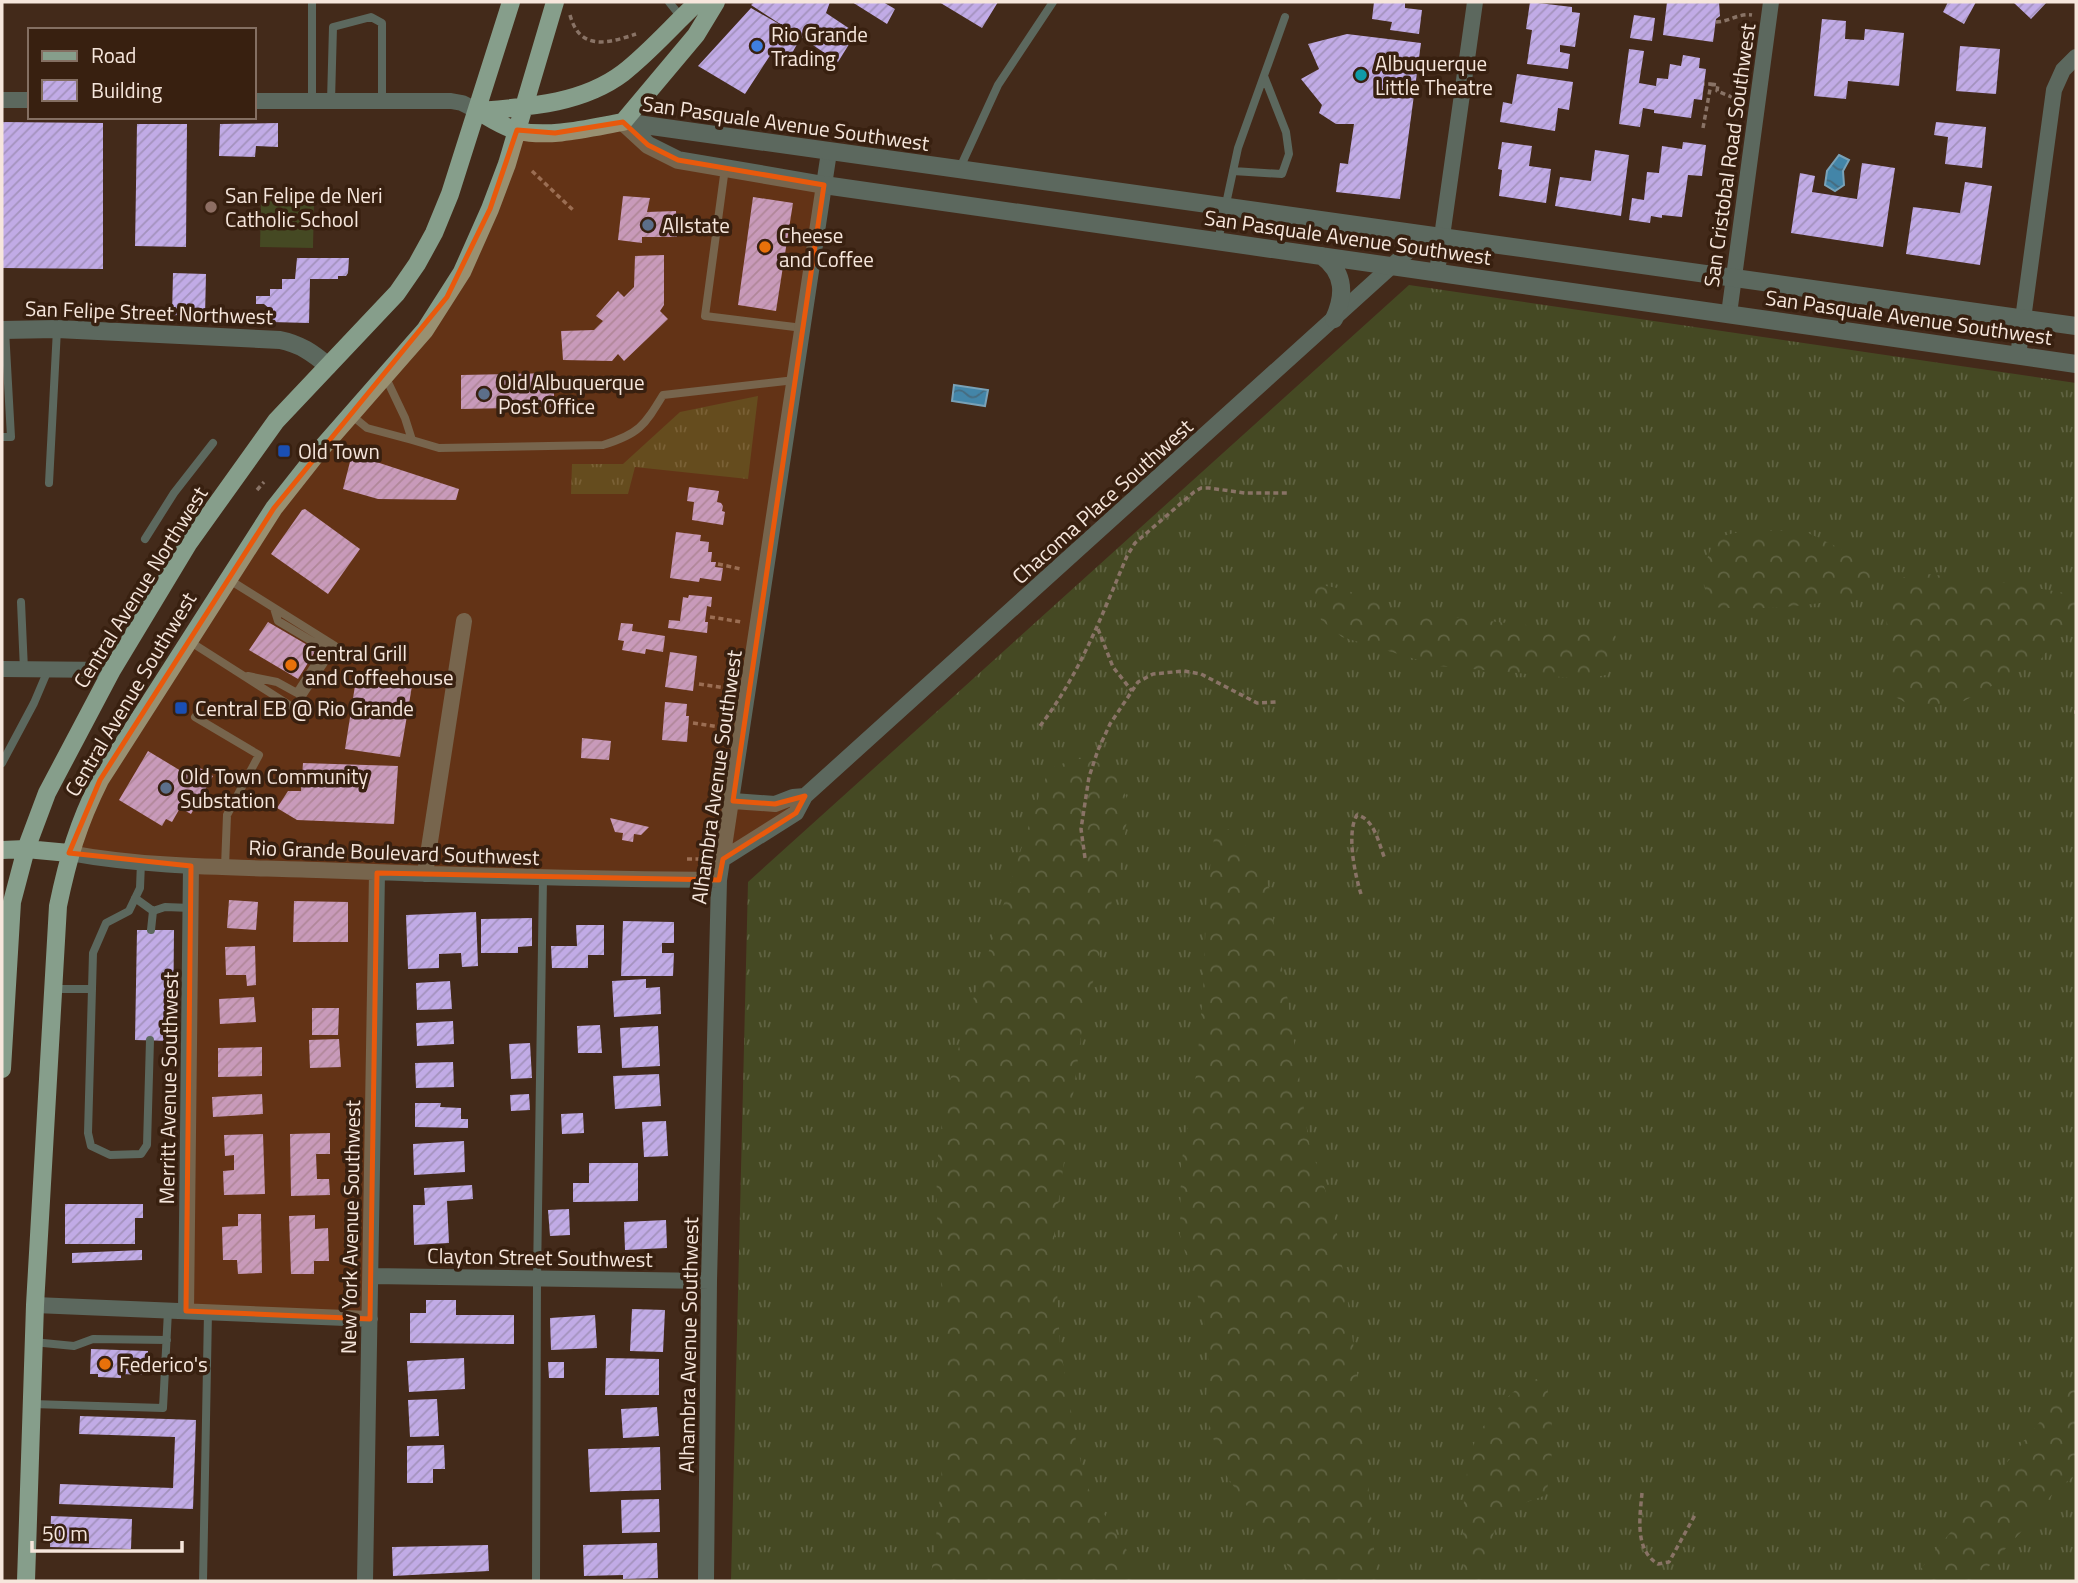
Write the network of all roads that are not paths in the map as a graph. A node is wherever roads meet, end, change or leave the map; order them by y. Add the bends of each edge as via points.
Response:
1 (312, 2) edge
2 (511, 2) edge
3 (555, 2) edge
4 (669, 2) edge
5 (698, 2) edge
6 (716, 2) edge
7 (1053, 2) edge
8 (1475, 2) edge
9 (1771, 2) edge
10 (681, 17) junction
11 (1285, 17) dead end
12 (2076, 57) edge
13 (1264, 76) junction
14 (2, 100) edge
15 (28, 100) edge
16 (256, 101) edge
17 (312, 101) junction
18 (331, 101) junction
19 (382, 101) junction
20 (523, 107) junction
21 (478, 111) junction
22 (623, 122) junction
23 (517, 130) junction
24 (829, 152) junction
25 (725, 168) junction
26 (959, 170) junction
27 (1233, 171) junction
28 (824, 185) junction
29 (1225, 207) junction
30 (1434, 237) junction
31 (1218, 241) junction
32 (1322, 256) junction
33 (1392, 266) junction
34 (1437, 272) junction
35 (1734, 278) junction
36 (1729, 314) junction
37 (1334, 319) junction
38 (2023, 319) junction
39 (2076, 326) edge
40 (803, 328) junction
41 (57, 329) junction
42 (4, 330) edge
43 (2018, 356) junction
44 (2076, 364) edge
45 (328, 366) junction
46 (384, 375) junction
47 (795, 380) junction
48 (350, 414) junction
49 (2, 437) edge
50 (412, 440) junction
51 (213, 443) dead end
52 (49, 483) dead end
53 (145, 539) dead end
54 (227, 579) junction
55 (21, 603) dead end
56 (274, 608) junction
57 (464, 621) dead end
58 (189, 640) junction
59 (2, 670) edge
60 (24, 670) junction
61 (48, 670) junction
62 (112, 670) junction
63 (242, 674) junction
64 (195, 717) dead end
65 (2, 763) edge
66 (805, 796) junction
67 (733, 800) junction
68 (26, 849) junction
69 (2, 850) edge
70 (69, 853) junction
71 (723, 859) junction
72 (141, 862) junction
73 (191, 866) junction
74 (225, 867) junction
75 (377, 873) junction
76 (425, 874) junction
77 (543, 878) junction
78 (719, 880) junction
79 (135, 898) junction
80 (191, 908) junction
81 (153, 911) junction
82 (151, 930) dead end
83 (53, 989) junction
84 (92, 989) junction
85 (150, 1040) dead end
86 (2, 1069) edge
87 (371, 1276) junction
88 (537, 1279) junction
89 (709, 1281) junction
90 (35, 1305) junction
91 (168, 1311) junction
92 (186, 1311) junction
93 (208, 1312) junction
94 (370, 1319) junction
95 (167, 1340) junction
96 (33, 1342) junction
97 (32, 1404) junction
98 (26, 1581) edge
99 (203, 1581) edge
100 (365, 1581) edge
101 (536, 1581) edge
102 (706, 1581) edge

1 - 17 lane
2 - 21 main road, Central Avenue Northwest
3 - 20 main road, Central Avenue Southwest
4 - 10 lane
5 - 10 main road
6 - 22 main road via 696,35
7 - 26 lane via 998,85
8 - 30 street
9 - 35 street, San Cristobal Road Southwest
10 - 20 main road via 623,73 604,85
11 - 13 lane
12 - 38 street via 2063,70 2054,90
13 - 27 lane
13 - 27 lane via 1286,132 1289,154 1282,174
14 - 15 street
16 - 17 street
17 - 18 street
18 - 19 street
18 - 19 lane via 334,27 371,18 382,23
19 - 21 street via 451,101
20 - 21 main road
20 - 23 main road, Central Avenue Southwest
21 - 23 main road
21 - 45 main road, Central Avenue Northwest via 450,194 417,264 397,293
22 - 23 main road via 555,132
22 - 24 street, San Pasquale Avenue Southwest
22 - 25 street, San Pasquale Avenue Southwest via 662,153
23 - 46 main road, Central Avenue Southwest via 462,272 425,330
24 - 26 street, San Pasquale Avenue Southwest
24 - 28 street, Alhambra Avenue Southwest
25 - 28 street, San Pasquale Avenue Southwest
25 - 40 lane via 705,316
26 - 29 street, San Pasquale Avenue Southwest
27 - 29 lane
28 - 31 street, San Pasquale Avenue Southwest
28 - 40 street, Alhambra Avenue Southwest
29 - 30 street, San Pasquale Avenue Southwest
29 - 31 lane
30 - 33 street, Chacoma Place Southwest
30 - 34 street
30 - 35 street, San Pasquale Avenue Southwest
31 - 32 street, San Pasquale Avenue Southwest
32 - 33 street, San Pasquale Avenue Southwest
32 - 37 street via 1337,270 1341,282
33 - 34 street, San Pasquale Avenue Southwest
33 - 37 street, Chacoma Place Southwest
34 - 36 street, San Pasquale Avenue Southwest
35 - 36 street, San Cristobal Road Southwest
35 - 38 street, San Pasquale Avenue Southwest
36 - 43 street, San Pasquale Avenue Southwest
37 - 66 street, Chacoma Place Southwest
38 - 39 street, San Pasquale Avenue Southwest
38 - 43 street
40 - 47 street, Alhambra Avenue Southwest
41 - 42 street, San Felipe Street Northwest
41 - 45 street, San Felipe Street Northwest via 280,340 308,349
41 - 52 lane
42 - 49 lane via 11,437
43 - 44 street, San Pasquale Avenue Southwest
45 - 62 main road, Central Avenue Northwest via 276,421 196,533
46 - 48 main road, Central Avenue Southwest
46 - 50 lane
47 - 50 lane via 663,395 646,423 628,438 603,445 439,448
47 - 67 street, Alhambra Avenue Southwest
48 - 50 lane via 367,428
48 - 54 main road, Central Avenue Southwest via 274,508
51 - 53 lane
54 - 56 lane
54 - 58 main road, Central Avenue Southwest
55 - 60 lane
56 - 63 lane via 278,621 325,649 297,694 277,682
56 - 63 lane via 335,646 295,708
57 - 76 street
58 - 63 lane
58 - 70 main road, Central Avenue Southwest via 100,780
59 - 60 street
60 - 61 street
61 - 62 street
61 - 65 lane
62 - 68 main road, Central Avenue Northwest via 47,793
64 - 74 lane via 259,755 227,815
66 - 67 street, Chacoma Place Southwest via 775,804
66 - 71 street, Chacoma Place Southwest via 796,813
67 - 71 street, Alhambra Avenue Southwest
68 - 69 main road
68 - 70 main road
68 - 86 main road, Central Avenue Northwest via 12,902
70 - 72 street, Rio Grande Boulevard Southwest
70 - 83 main road, Central Avenue Southwest via 58,906
71 - 78 street, Alhambra Avenue Southwest
72 - 73 street, Rio Grande Boulevard Southwest
72 - 79 lane
73 - 74 street, Rio Grande Boulevard Southwest
73 - 80 street, Merritt Avenue Southwest
74 - 75 street, Rio Grande Boulevard Southwest
75 - 76 street, Rio Grande Boulevard Southwest
75 - 87 street, New York Avenue Southwest
76 - 77 street, Rio Grande Boulevard Southwest
77 - 78 street, Rio Grande Boulevard Southwest
77 - 88 lane
78 - 89 street, Alhambra Avenue Southwest
79 - 81 lane
79 - 84 lane via 129,911 106,923 93,953
80 - 81 lane
80 - 92 street, Merritt Avenue Southwest
81 - 82 lane
83 - 84 lane
83 - 90 main road, Central Avenue Southwest
84 - 85 lane via 88,1133 91,1146 110,1155 141,1154 147,1146
87 - 88 street, Clayton Street Southwest
87 - 94 street, New York Avenue Southwest
88 - 89 street, Clayton Street Southwest
88 - 101 lane
89 - 102 street, Alhambra Avenue Southwest
90 - 91 street
90 - 96 main road, Central Avenue Southwest
91 - 92 street
91 - 95 lane
92 - 93 street
93 - 94 street
93 - 99 lane
94 - 100 street, New York Avenue Southwest
95 - 96 lane via 93,1339 74,1346
95 - 97 lane via 163,1408
96 - 97 main road, Central Avenue Southwest
97 - 98 main road, Central Avenue Southwest

